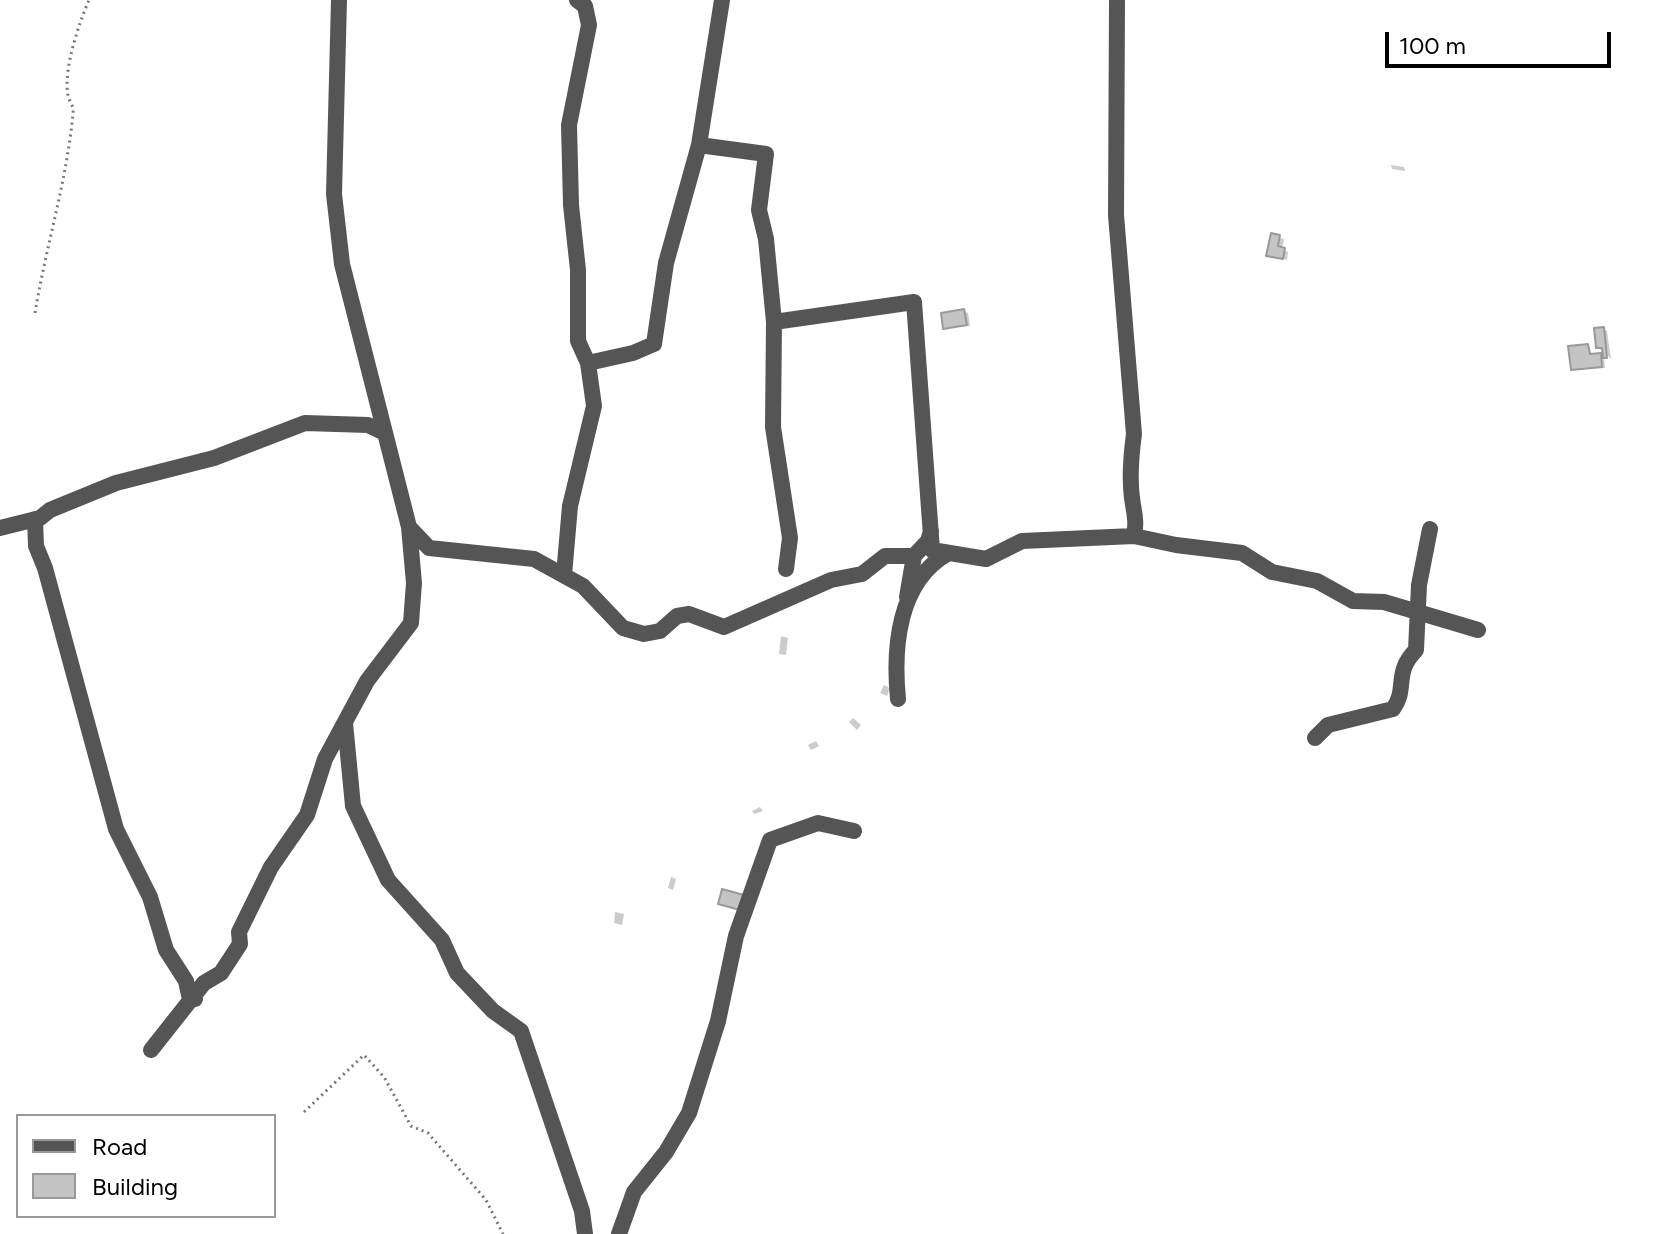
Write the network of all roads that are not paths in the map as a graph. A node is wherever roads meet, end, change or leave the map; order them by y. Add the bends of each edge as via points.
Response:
1 (339, 0) edge
2 (577, 0) edge
3 (722, 0) edge
4 (1117, 0) edge
5 (699, 145) junction
6 (774, 322) junction
7 (588, 363) junction
8 (385, 433) junction
9 (35, 519) junction
10 (933, 526) junction
11 (409, 527) junction
12 (0, 528) edge
13 (1430, 529) dead end
14 (1134, 536) junction
15 (947, 554) junction
16 (914, 556) junction
17 (786, 569) dead end
18 (564, 575) junction
19 (907, 598) junction
20 (1418, 611) junction
21 (1478, 630) dead end
22 (898, 699) dead end
23 (345, 723) junction
24 (1315, 738) dead end
25 (854, 831) dead end
26 (195, 999) junction
27 (151, 1050) dead end
28 (585, 1234) edge
29 (619, 1234) edge

1 - 8 street via 334,194 342,264
2 - 7 street via 585,6 589,25 569,125 571,205 578,341
3 - 5 street
4 - 14 street via 1116,215 1134,434
5 - 6 street via 766,154 759,210
5 - 7 street via 666,263 654,344
6 - 10 street via 914,302
6 - 17 street via 773,427 790,538
7 - 18 street via 594,406 570,506
8 - 9 street via 368,425 305,423 214,458 116,483
8 - 11 street
9 - 12 street
9 - 26 street via 36,546 116,829 150,897 166,950
10 - 15 street via 932,550
10 - 16 street
11 - 18 street via 429,548 534,559
11 - 23 street via 411,623 367,681
13 - 20 street
14 - 15 street via 1022,541 986,559
14 - 20 street via 1242,553 1272,572 1317,581 1353,601
15 - 19 street via 932,562
16 - 18 street via 885,556 862,574 831,580 724,627 689,614 644,634 623,628 583,586
16 - 19 street
19 - 22 street via 896,675
20 - 21 street
20 - 24 street via 1416,650 1403,663 1399,701 1393,709 1328,725
23 - 26 street via 325,759 307,815 271,867 239,932 240,944
23 - 28 street via 353,806 388,880 442,940 457,973 521,1031 578,1196
25 - 29 street via 818,823 770,840 736,936 718,1021 689,1113 634,1192
26 - 27 street

